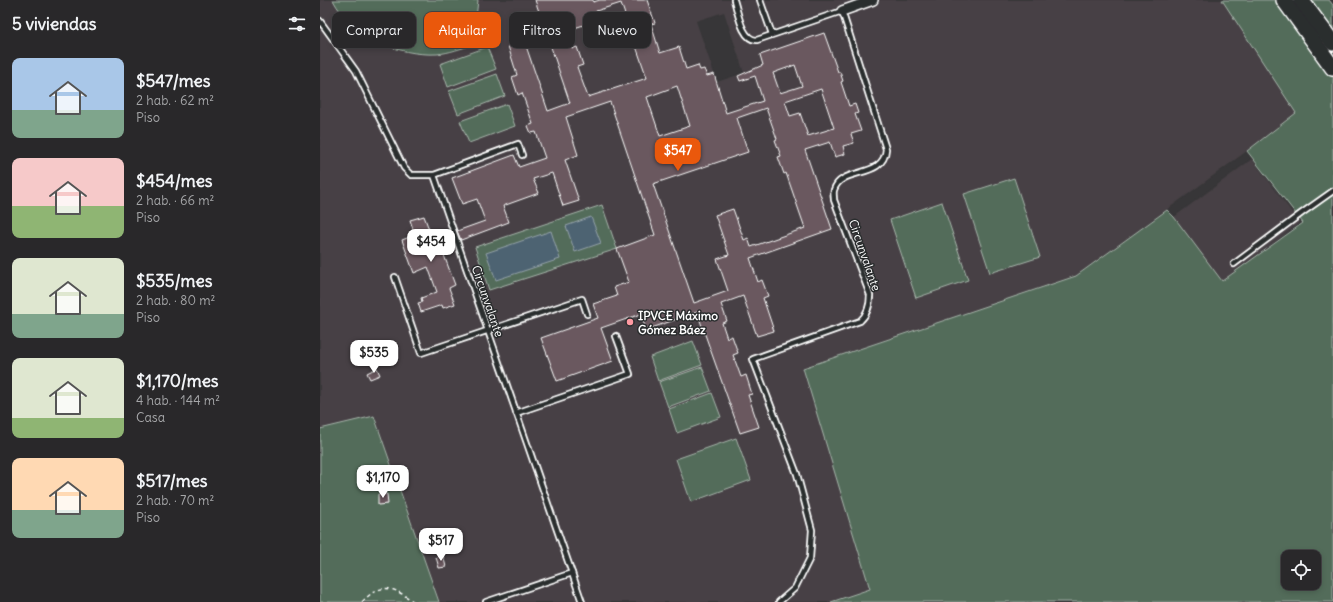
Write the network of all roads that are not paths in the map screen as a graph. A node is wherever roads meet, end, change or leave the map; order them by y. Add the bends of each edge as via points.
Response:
1 (734, 0) edge
2 (760, 0) edge
3 (872, 0) edge
4 (1284, 0) edge
5 (1301, 0) edge
6 (842, 11) junction
7 (320, 21) edge
8 (772, 34) junction
9 (1333, 44) edge
10 (1332, 64) edge
11 (522, 155) dead end
12 (434, 175) junction
13 (1333, 191) edge
14 (1234, 264) dead end
15 (395, 277) dead end
16 (587, 314) dead end
17 (488, 330) junction
18 (616, 336) dead end
19 (516, 413) junction
20 (572, 573) junction
21 (486, 602) edge
22 (582, 602) edge
23 (778, 602) edge

1 - 8 lane via 745,33 749,37 757,40
2 - 8 lane
3 - 6 street
4 - 10 highway
5 - 9 highway
6 - 8 lane
6 - 23 lane, Circunvalante via 886,149 886,156 882,163 875,167 838,183 834,191 834,200 870,295 865,316 753,359 797,474 812,530 810,558 795,588
7 - 12 lane via 356,71 404,168 411,175
11 - 12 lane via 518,144
12 - 17 lane, Circunvalante
13 - 14 lane
15 - 17 lane via 421,353
16 - 17 lane via 582,299
17 - 19 lane, Circunvalante
18 - 19 lane via 630,374
19 - 20 lane, Circunvalante
20 - 21 lane
20 - 22 lane, Circunvalante

